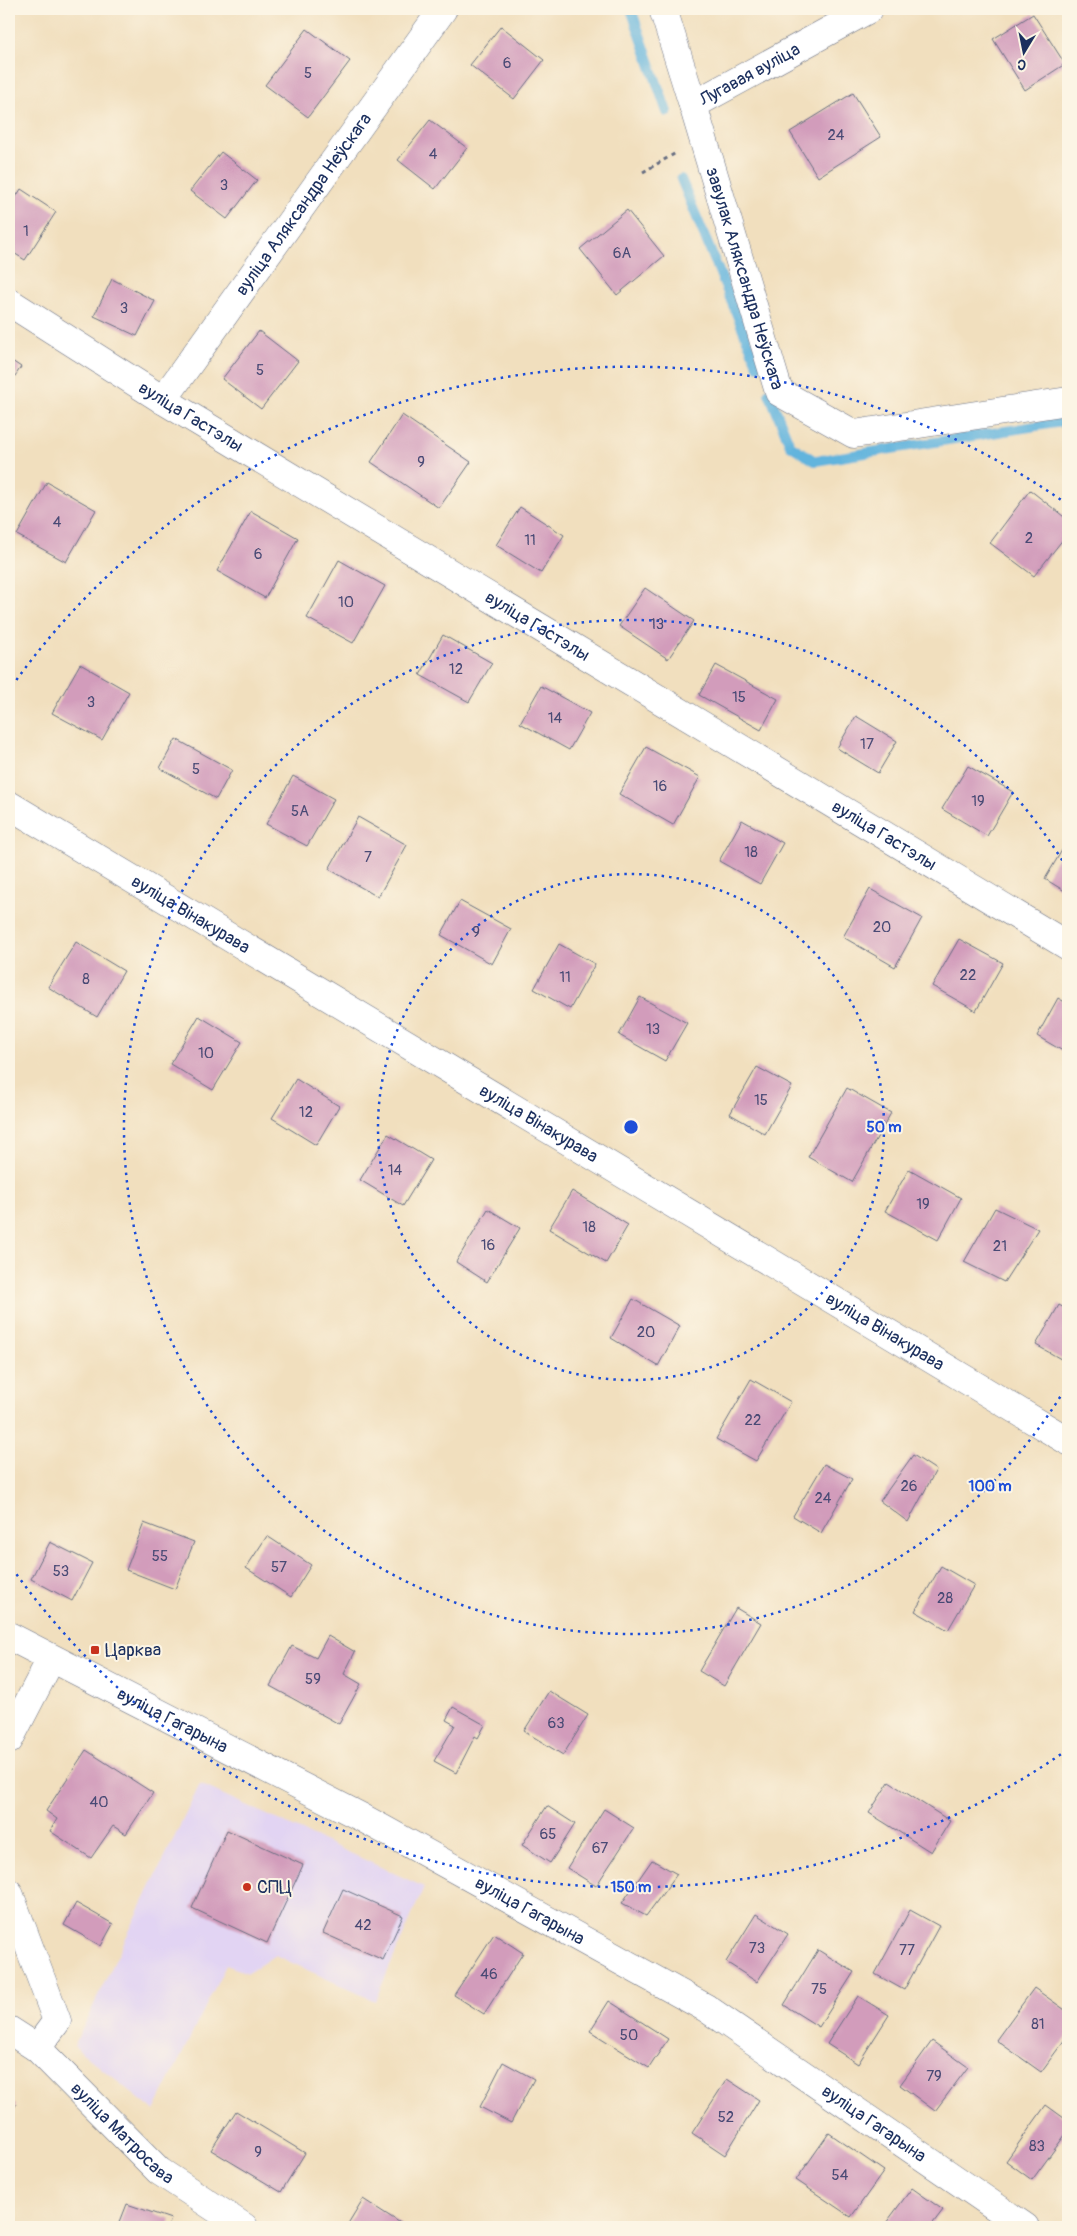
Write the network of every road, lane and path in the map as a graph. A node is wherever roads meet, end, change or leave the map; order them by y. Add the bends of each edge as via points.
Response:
1 (443, 9) edge
2 (664, 9) edge
3 (868, 9) edge
4 (692, 105) junction
5 (9, 302) edge
6 (163, 400) junction
7 (1068, 401) edge
8 (9, 805) edge
9 (1068, 946) edge
10 (1068, 1441) edge
11 (9, 1636) edge
12 (51, 1659) junction
13 (9, 1740) edge
14 (9, 1893) edge
15 (9, 2030) edge
16 (37, 2048) junction
17 (244, 2227) edge
18 (1025, 2227) edge

1 - 6 street, вуліца Аляксандра Неўскага
2 - 4 street, Лугавая вуліца
3 - 4 street, Лугавая вуліца
4 - 7 street, завулак Аляксандра Неўскага via 779,392 854,434
5 - 6 street, вуліца Гастэлы
6 - 9 street, вуліца Гастэлы
8 - 10 street, вуліца Вінакурава
11 - 12 street, вуліца Гагарына
12 - 13 street
12 - 18 street, вуліца Гагарына via 361,1818 706,2008
14 - 16 street via 58,2021
15 - 16 street, вуліца Матросава
16 - 17 street, вуліца Матросава via 158,2171

